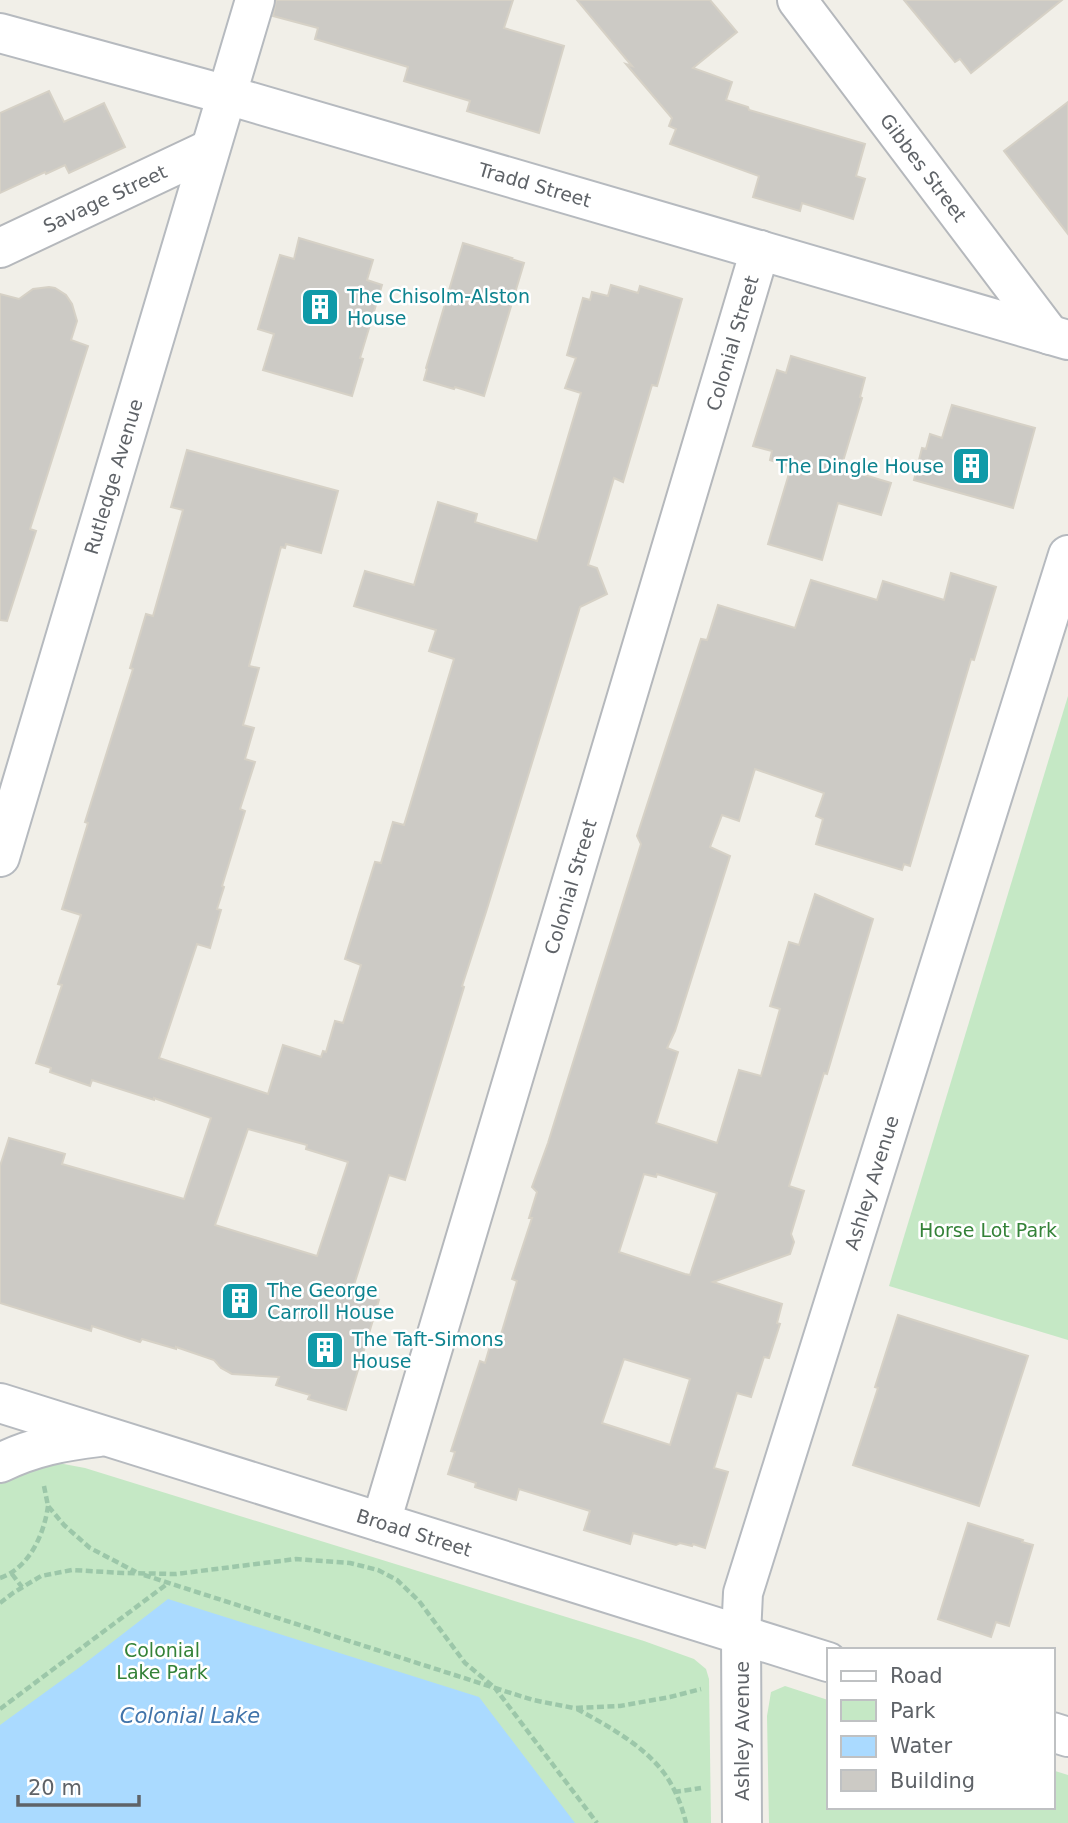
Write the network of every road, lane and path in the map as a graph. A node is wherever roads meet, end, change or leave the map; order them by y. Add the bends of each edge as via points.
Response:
1 (255, 0) edge
2 (797, 0) edge
3 (0, 33) edge
4 (227, 95) junction
5 (210, 149) junction
6 (0, 248) edge
7 (760, 250) junction
8 (1059, 338) edge
9 (1068, 555) edge
10 (0, 857) edge
11 (0, 1403) edge
12 (106, 1436) junction
13 (0, 1463) edge
14 (48, 1479) dead end
15 (48, 1506) junction
16 (381, 1522) junction
17 (12, 1574) junction
18 (139, 1574) junction
19 (0, 1578) edge
20 (168, 1583) junction
21 (22, 1587) junction
22 (0, 1603) edge
23 (741, 1635) junction
24 (827, 1662) edge
25 (495, 1688) junction
26 (701, 1690) dead end
27 (574, 1708) junction
28 (0, 1709) edge
29 (709, 1787) dead end
30 (674, 1792) junction
31 (597, 1823) edge
32 (686, 1823) edge
33 (743, 1823) edge

1 - 4 street, Rutledge Avenue
2 - 8 street, Gibbes Street
3 - 4 street, Tradd Street
4 - 5 street, Rutledge Avenue
4 - 7 street, Tradd Street
5 - 6 street, Savage Street
5 - 10 street, Rutledge Avenue
7 - 8 street, Tradd Street
7 - 16 street, Colonial Street
9 - 23 street, Ashley Avenue via 743,1592
11 - 12 street, Broad Street
12 - 13 street via 61,1441
12 - 16 street, Broad Street
14 - 15 path via 44,1486
15 - 17 path via 41,1533
15 - 18 path via 90,1548
16 - 23 street, Broad Street
17 - 19 path
17 - 21 path
18 - 20 path
18 - 21 path via 72,1570 41,1576
18 - 25 path via 176,1574 296,1559 378,1570 419,1601 465,1663
20 - 25 path
20 - 28 path
21 - 22 path
23 - 24 street, Broad Street
23 - 33 street, Ashley Avenue
25 - 27 path
25 - 31 path
26 - 27 path via 620,1706
27 - 30 path via 643,1752 665,1774
29 - 30 path
30 - 32 path

